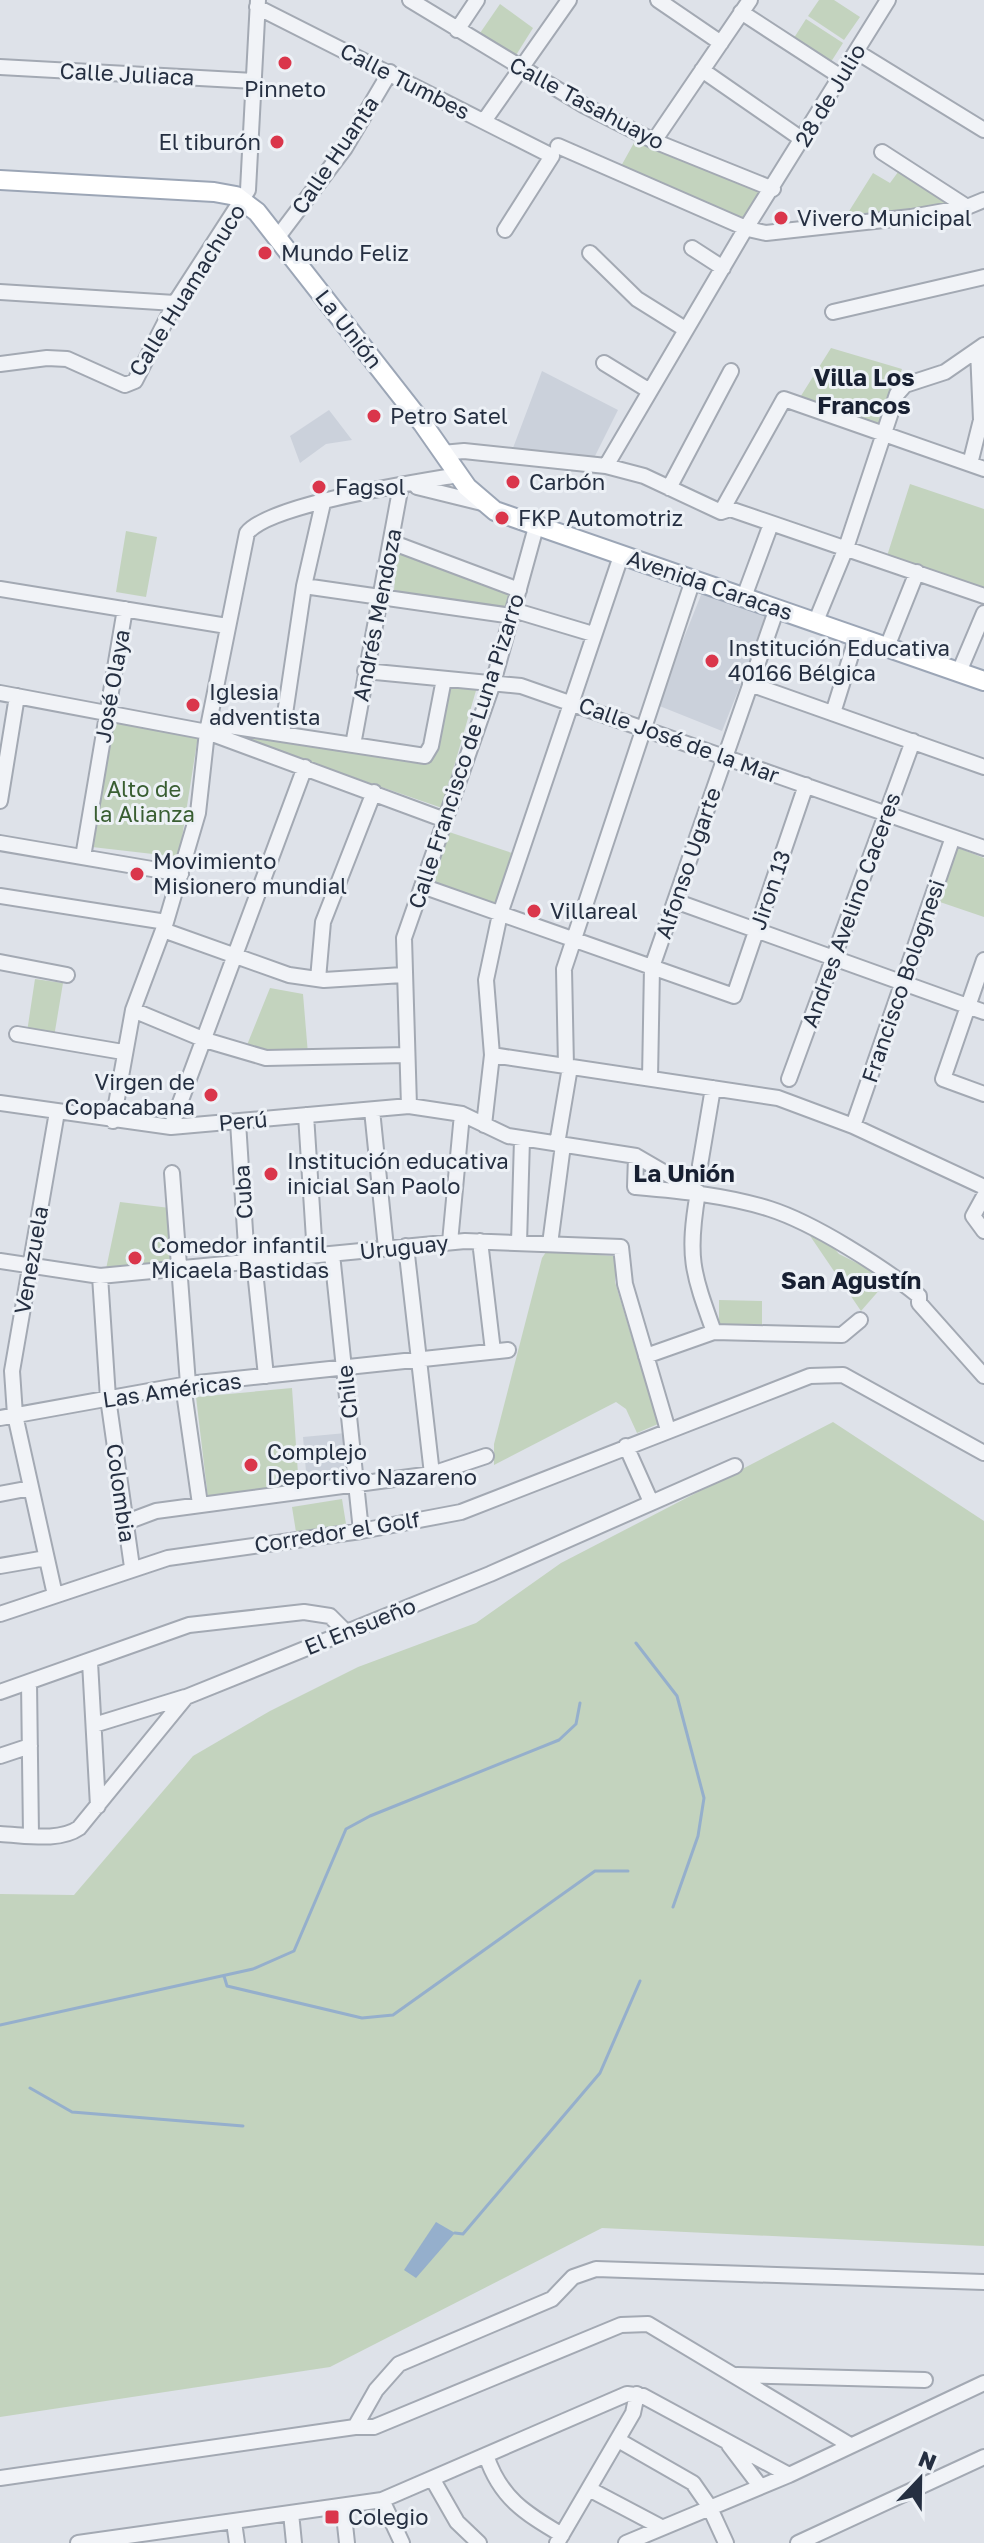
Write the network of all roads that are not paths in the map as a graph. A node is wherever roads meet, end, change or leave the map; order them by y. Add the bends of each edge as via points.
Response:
1 (410, 0) edge
2 (477, 0) edge
3 (569, 0) edge
4 (658, 0) edge
5 (888, 0) edge
6 (258, 4) edge
7 (745, 6) edge
8 (457, 30) junction
9 (721, 43) junction
10 (857, 52) junction
11 (0, 67) edge
12 (520, 69) junction
13 (702, 70) junction
14 (390, 72) junction
15 (841, 77) junction
16 (254, 81) junction
17 (484, 121) junction
18 (984, 130) edge
19 (803, 140) junction
20 (654, 141) junction
21 (555, 151) junction
22 (882, 152) dead end
23 (0, 180) edge
24 (773, 189) junction
25 (243, 199) junction
26 (984, 200) edge
27 (967, 207) junction
28 (748, 229) junction
29 (505, 230) dead end
30 (277, 238) junction
31 (692, 248) dead end
32 (590, 253) dead end
33 (723, 268) junction
34 (984, 277) edge
35 (0, 292) edge
36 (175, 303) junction
37 (833, 312) dead end
38 (685, 329) junction
39 (981, 347) edge
40 (604, 363) dead end
41 (0, 364) edge
42 (731, 371) dead end
43 (648, 390) junction
44 (881, 434) junction
45 (442, 453) junction
46 (606, 466) junction
47 (977, 466) edge
48 (458, 475) junction
49 (401, 485) junction
50 (669, 488) junction
51 (323, 503) junction
52 (482, 503) junction
53 (721, 512) junction
54 (771, 524) junction
55 (536, 527) junction
56 (391, 542) junction
57 (846, 548) junction
58 (621, 556) junction
59 (917, 572) junction
60 (693, 580) junction
61 (304, 586) junction
62 (0, 589) edge
63 (519, 590) junction
64 (984, 596) edge
65 (380, 597) junction
66 (744, 597) junction
67 (777, 608) junction
68 (125, 609) junction
69 (512, 613) junction
70 (984, 613) edge
71 (816, 621) junction
72 (227, 626) junction
73 (593, 634) junction
74 (857, 636) junction
75 (887, 647) junction
76 (365, 671) junction
77 (959, 672) junction
78 (444, 679) junction
79 (984, 681) edge
80 (493, 683) junction
81 (750, 684) junction
82 (0, 693) edge
83 (17, 696) junction
84 (571, 701) junction
85 (107, 712) junction
86 (833, 713) junction
87 (208, 727) junction
88 (644, 727) junction
89 (282, 734) junction
90 (913, 741) junction
91 (353, 745) junction
92 (725, 756) junction
93 (305, 767) junction
94 (984, 767) edge
95 (806, 785) junction
96 (374, 792) junction
97 (0, 801) edge
98 (887, 814) junction
99 (445, 820) junction
100 (953, 837) junction
101 (0, 843) edge
102 (984, 848) edge
103 (83, 857) junction
104 (181, 874) junction
105 (422, 886) junction
106 (0, 896) edge
107 (675, 901) junction
108 (500, 914) junction
109 (164, 926) junction
110 (756, 930) junction
111 (574, 940) junction
112 (235, 958) junction
113 (835, 958) junction
114 (984, 960) edge
115 (0, 962) edge
116 (652, 967) junction
117 (67, 975) dead end
118 (403, 975) junction
119 (318, 979) junction
120 (902, 983) junction
121 (968, 1006) junction
122 (133, 1010) junction
123 (984, 1012) edge
124 (17, 1034) dead end
125 (205, 1040) junction
126 (123, 1052) junction
127 (407, 1055) junction
128 (492, 1055) junction
129 (568, 1067) junction
130 (650, 1079) junction
131 (789, 1079) dead end
132 (713, 1088) junction
133 (984, 1094) edge
134 (0, 1103) edge
135 (409, 1106) junction
136 (372, 1110) junction
137 (57, 1112) junction
138 (462, 1114) junction
139 (306, 1115) junction
140 (113, 1121) junction
141 (238, 1122) junction
142 (484, 1125) junction
143 (853, 1126) junction
144 (171, 1127) junction
145 (522, 1139) junction
146 (560, 1144) junction
147 (636, 1156) junction
148 (700, 1165) dead end
149 (172, 1173) dead end
150 (984, 1187) edge
151 (698, 1192) junction
152 (984, 1196) edge
153 (984, 1231) edge
154 (480, 1241) junction
155 (450, 1242) junction
156 (519, 1243) junction
157 (550, 1244) junction
158 (406, 1246) junction
159 (386, 1248) junction
160 (332, 1254) junction
161 (315, 1255) junction
162 (0, 1261) edge
163 (251, 1261) junction
164 (30, 1266) junction
165 (179, 1268) junction
166 (100, 1276) junction
167 (860, 1320) dead end
168 (714, 1332) junction
169 (508, 1350) dead end
170 (493, 1351) junction
171 (646, 1356) junction
172 (419, 1359) junction
173 (345, 1367) junction
174 (266, 1376) junction
175 (984, 1376) edge
176 (185, 1384) junction
177 (108, 1398) junction
178 (8, 1417) edge
179 (668, 1430) junction
180 (626, 1446) junction
181 (984, 1453) edge
182 (486, 1456) dead end
183 (735, 1466) dead end
184 (432, 1474) junction
185 (357, 1483) junction
186 (31, 1488) junction
187 (0, 1494) edge
188 (651, 1502) junction
189 (200, 1504) junction
190 (124, 1523) junction
191 (361, 1531) junction
192 (46, 1558) junction
193 (0, 1566) edge
194 (132, 1567) junction
195 (55, 1595) junction
196 (0, 1614) edge
197 (346, 1632) junction
198 (90, 1662) junction
199 (29, 1682) junction
200 (0, 1692) edge
201 (186, 1697) junction
202 (94, 1725) junction
203 (30, 1746) junction
204 (0, 1756) edge
205 (98, 1806) junction
206 (0, 1834) edge
207 (31, 1835) junction
208 (984, 2282) edge
209 (737, 2375) junction
210 (925, 2380) dead end
211 (984, 2383) edge
212 (637, 2394) junction
213 (355, 2427) junction
214 (618, 2440) junction
215 (727, 2441) junction
216 (850, 2445) junction
217 (486, 2455) junction
218 (984, 2457) edge
219 (789, 2475) junction
220 (0, 2478) edge
221 (433, 2480) junction
222 (760, 2486) junction
223 (589, 2489) junction
224 (382, 2500) junction
225 (343, 2506) junction
226 (709, 2506) junction
227 (291, 2513) junction
228 (234, 2522) junction
229 (661, 2527) junction
230 (176, 2536) edge
231 (123, 2539) edge
232 (560, 2539) edge
233 (801, 2542) edge
234 (78, 2543) edge
235 (237, 2543) edge
236 (294, 2543) edge
237 (347, 2543) edge
238 (402, 2543) edge
239 (479, 2543) edge
240 (626, 2543) edge
241 (726, 2543) edge

1 - 8 street, Calle Tasahuayo
2 - 8 street
3 - 12 street
4 - 9 street
5 - 10 street, 28 de Julio
6 - 14 street, Calle Tumbes
6 - 16 street, Calle Huamachuco
7 - 9 street
7 - 15 street
8 - 12 street, Calle Tasahuayo
9 - 13 street
10 - 15 street, 28 de Julio
10 - 18 street
11 - 16 street, Calle Juliaca
12 - 17 street
12 - 20 street, Calle Tasahuayo
13 - 19 street
13 - 20 street
14 - 17 street, Calle Tumbes
14 - 30 street, Calle Huanta via 345,148
15 - 19 street, 28 de Julio
16 - 25 street, Calle Huamachuco via 250,180
17 - 21 street, Calle Tumbes
19 - 24 street, 28 de Julio
20 - 24 street, Calle Tasahuayo
21 - 28 street, Calle Tumbes
21 - 29 street
22 - 27 street
23 - 25 main road via 214,192
24 - 28 street, 28 de Julio
25 - 30 main road, La Unión
25 - 36 street, Calle Huamachuco
26 - 27 street
27 - 28 street via 772,233
28 - 33 street, 28 de Julio
30 - 45 main road, La Unión
31 - 33 street
32 - 38 street via 637,299
33 - 38 street, 28 de Julio
34 - 37 street
35 - 36 street
36 - 41 street, Calle Huamachuco via 135,381 125,385 67,359
38 - 43 street, 28 de Julio
39 - 44 street via 937,376 900,389
39 - 47 street
40 - 43 street
42 - 50 street
43 - 46 street, 28 de Julio
44 - 47 street
44 - 53 street via 784,399
44 - 57 street
45 - 46 street
45 - 48 main road, La Unión
46 - 50 street
48 - 49 street
48 - 52 main road, La Unión
49 - 51 street
49 - 52 street
49 - 56 street, Andrés Mendoza
50 - 53 street
51 - 61 street
51 - 72 street via 264,520 247,533
52 - 55 main road, Avenida Caracas
53 - 54 street via 730,509
54 - 57 street
54 - 66 street
55 - 58 main road, Avenida Caracas
55 - 63 street, Calle Francisco de Luna Pizarro
56 - 63 street
56 - 65 street, Andrés Mendoza
57 - 59 street
57 - 71 street
58 - 60 main road, Avenida Caracas
58 - 73 street
59 - 64 street
59 - 75 street
60 - 66 main road, Avenida Caracas
60 - 88 street
61 - 65 street
61 - 89 street
62 - 68 street
63 - 69 street, Calle Francisco de Luna Pizarro
65 - 69 street
65 - 76 street, Andrés Mendoza
66 - 67 main road, Avenida Caracas
67 - 71 main road, Avenida Caracas
67 - 81 street, Alfonso Ugarte
68 - 72 street
68 - 85 street, José Olaya
69 - 73 street
69 - 80 street, Calle Francisco de Luna Pizarro
70 - 77 street
71 - 74 main road, Avenida Caracas
72 - 87 street
73 - 84 street
74 - 75 main road, Avenida Caracas
74 - 86 street
75 - 77 main road, Avenida Caracas
76 - 78 street, Calle José de la Mar
76 - 91 street, Andrés Mendoza
77 - 79 main road, Avenida Caracas
78 - 80 street, Calle José de la Mar
78 - 91 street via 425,756
80 - 84 street, Calle José de la Mar
80 - 99 street, Calle Francisco de Luna Pizarro
81 - 86 street
81 - 92 street, Alfonso Ugarte
82 - 83 street
83 - 85 street
83 - 97 street
84 - 88 street, Calle José de la Mar
84 - 108 street
85 - 87 street
85 - 103 street, José Olaya
86 - 90 street
87 - 89 street
87 - 93 street
87 - 104 street via 198,813
88 - 92 street, Calle José de la Mar
88 - 111 street
89 - 91 street
90 - 94 street
90 - 98 street, Andres Avelino Caceres
92 - 95 street, Calle José de la Mar
92 - 107 street, Alfonso Ugarte
93 - 96 street
93 - 112 street
95 - 98 street, Calle José de la Mar
95 - 110 street, Jiron 13
96 - 99 street
96 - 119 street via 323,922
98 - 100 street, Calle José de la Mar
98 - 113 street, Andres Avelino Caceres
99 - 105 street, Calle Francisco de Luna Pizarro
100 - 102 street, Calle José de la Mar
100 - 120 street, Francisco Bolognesi
101 - 103 street
103 - 104 street
104 - 109 street
105 - 108 street
105 - 118 street, Calle Francisco de Luna Pizarro via 404,938
106 - 109 street
107 - 110 street
107 - 116 street, Alfonso Ugarte
108 - 111 street
108 - 128 street via 486,980
109 - 112 street
109 - 122 street
110 - 113 street
110 - 116 street, Jiron 13 via 734,996
111 - 116 street
111 - 129 street via 564,969
112 - 119 street
112 - 125 street
113 - 120 street
113 - 131 street, Andres Avelino Caceres
114 - 121 street
115 - 117 street
116 - 130 street, Alfonso Ugarte
118 - 119 street
118 - 127 street, Calle Francisco de Luna Pizarro
120 - 121 street
120 - 143 street, Francisco Bolognesi
121 - 123 street
121 - 133 street via 943,1079
122 - 125 street
122 - 126 street
124 - 126 street
125 - 127 street via 266,1058
125 - 144 street
126 - 140 street
127 - 135 street, Calle Francisco de Luna Pizarro
128 - 129 street
128 - 142 street
129 - 130 street
129 - 146 street
130 - 132 street
132 - 143 street via 778,1098
132 - 148 street
134 - 137 street, Perú
135 - 136 street, Perú
135 - 138 street, Perú
136 - 139 street, Perú
136 - 159 street
137 - 140 street, Perú
137 - 164 street, Venezuela
138 - 142 street, Perú
138 - 155 street
139 - 141 street, Perú
139 - 161 street
140 - 144 street, Perú
141 - 144 street, Perú
141 - 163 street, Cuba
142 - 145 street, Perú
143 - 150 street
145 - 146 street, Perú
145 - 156 street
146 - 147 street, Perú
146 - 157 street
147 - 151 street
147 - 151 street via 635,1187
149 - 165 street
151 - 168 street via 691,1258
151 - 175 street via 784,1214 895,1277 919,1296 919,1303
152 - 153 street via 973,1216
154 - 155 street, Uruguay
154 - 156 street, Uruguay
154 - 170 street
155 - 158 street, Uruguay
156 - 157 street, Uruguay
157 - 171 street, Uruguay via 621,1247 625,1284
158 - 159 street, Uruguay
158 - 172 street
159 - 160 street, Uruguay
160 - 161 street, Uruguay
160 - 173 street, Chile
161 - 163 street, Uruguay
162 - 164 street, Uruguay
163 - 165 street, Uruguay
163 - 174 street, Cuba
164 - 166 street, Uruguay
164 - 178 street, Venezuela
165 - 166 street, Uruguay
165 - 176 street
166 - 177 street, Colombia
167 - 168 street via 842,1335
168 - 171 street
169 - 170 street, Las Américas
170 - 172 street, Las Américas
171 - 179 street, Uruguay
172 - 173 street, Las Américas
172 - 184 street
173 - 174 street, Las Américas
173 - 185 street, Chile
174 - 176 street, Las Américas
176 - 177 street, Las Américas
176 - 189 street
177 - 178 street, Las Américas
177 - 190 street, Colombia
178 - 186 street, Venezuela
179 - 180 street, Corredor el Golf
179 - 181 street, Corredor el Golf via 829,1373 852,1380
180 - 188 street
180 - 191 street, Corredor el Golf via 461,1512
182 - 184 street
183 - 188 street, El Ensueño
184 - 185 street
185 - 189 street
185 - 191 street, Chile
186 - 187 street
186 - 192 street, Venezuela
188 - 197 street, El Ensueño
189 - 190 street
190 - 194 street, Colombia
191 - 194 street, Corredor el Golf
192 - 193 street
192 - 195 street, Venezuela
194 - 195 street, Corredor el Golf
195 - 196 street, Corredor el Golf
197 - 198 street via 330,1616 304,1612 189,1625
197 - 201 street, El Ensueño
198 - 199 street
198 - 202 street
199 - 200 street
199 - 203 street
201 - 202 street
201 - 205 street, El Ensueño
202 - 205 street
203 - 204 street
203 - 207 street
205 - 207 street, El Ensueño via 69,1835
206 - 207 street, El Ensueño
208 - 213 street via 596,2269 573,2277 552,2299 399,2364
209 - 210 street
209 - 213 street via 648,2324 621,2325 374,2427
209 - 216 street
211 - 216 street
212 - 214 street
212 - 215 street
212 - 217 street
213 - 220 street
214 - 223 street
214 - 226 street via 693,2483
215 - 219 street
215 - 222 street
216 - 219 street
217 - 221 street
217 - 232 street via 495,2483
218 - 233 street
219 - 222 street
221 - 224 street
221 - 239 street via 457,2522
222 - 226 street
223 - 229 street
223 - 232 street
224 - 225 street
224 - 238 street
225 - 227 street
225 - 237 street
226 - 229 street
226 - 241 street
227 - 228 street
227 - 236 street
228 - 230 street
228 - 235 street
229 - 240 street
230 - 231 street
231 - 234 street

